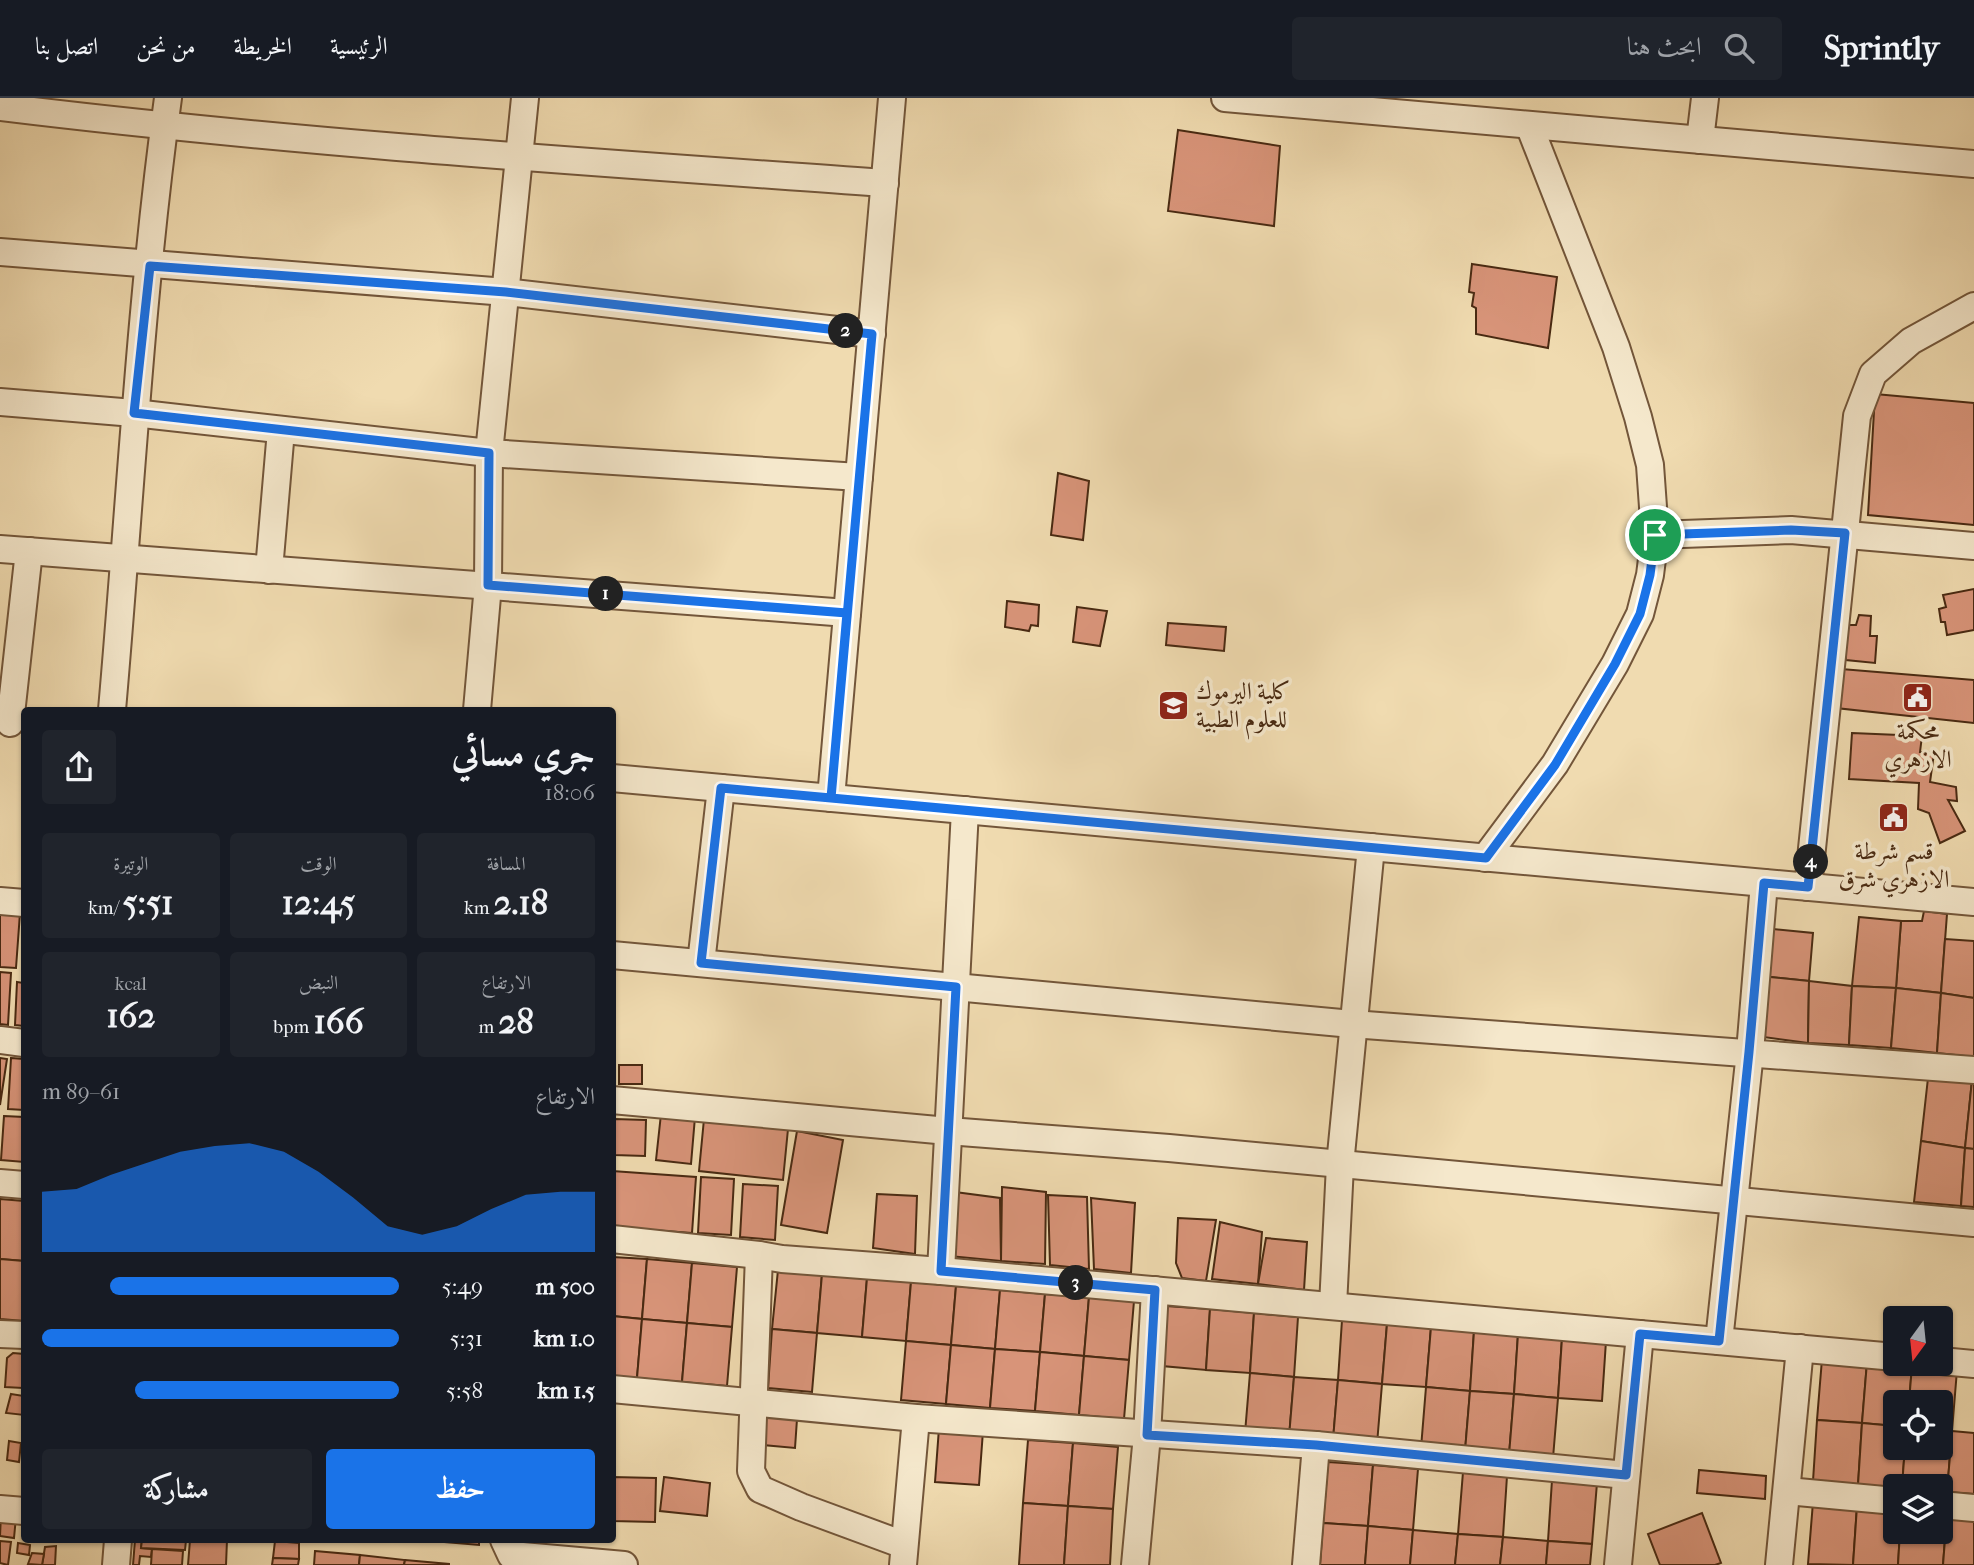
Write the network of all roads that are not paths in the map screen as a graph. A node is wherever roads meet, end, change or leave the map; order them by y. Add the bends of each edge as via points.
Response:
1 (168, 98) edge
2 (525, 98) edge
3 (892, 98) edge
4 (1225, 98) edge
5 (1705, 98) edge
6 (1304, 102) edge
7 (0, 107) edge
8 (1529, 125) junction
9 (164, 127) junction
10 (1700, 140) junction
11 (520, 157) junction
12 (1974, 164) edge
13 (885, 183) junction
14 (0, 253) edge
15 (150, 266) junction
16 (506, 292) junction
17 (1974, 306) edge
18 (872, 334) junction
19 (0, 402) edge
20 (134, 413) junction
21 (281, 430) junction
22 (489, 453) junction
23 (859, 477) junction
24 (1845, 533) junction
25 (1655, 535) junction
26 (1974, 546) edge
27 (0, 549) edge
28 (29, 551) junction
29 (125, 560) junction
30 (269, 570) junction
31 (488, 585) junction
32 (847, 613) junction
33 (112, 707) edge
34 (477, 707) edge
35 (12, 723) edge
36 (616, 778) edge
37 (721, 788) junction
38 (831, 798) junction
39 (965, 810) junction
40 (1371, 847) junction
41 (1486, 858) junction
42 (1764, 883) junction
43 (1808, 887) junction
44 (0, 901) edge
45 (21, 902) edge
46 (1974, 902) edge
47 (616, 955) edge
48 (701, 963) junction
49 (956, 987) junction
50 (1352, 1024) junction
51 (0, 1040) edge
52 (21, 1043) edge
53 (1749, 1052) junction
54 (1974, 1070) edge
55 (616, 1100) edge
56 (948, 1131) junction
57 (1340, 1165) junction
58 (0, 1183) edge
59 (21, 1185) edge
60 (1733, 1202) junction
61 (1974, 1223) edge
62 (616, 1239) edge
63 (759, 1255) junction
64 (941, 1271) junction
65 (1155, 1290) junction
66 (1333, 1306) junction
67 (0, 1334) edge
68 (1640, 1334) junction
69 (21, 1335) edge
70 (1719, 1341) junction
71 (1800, 1348) junction
72 (1883, 1355) edge
73 (1953, 1362) edge
74 (1974, 1364) edge
75 (616, 1389) edge
76 (752, 1403) junction
77 (916, 1419) junction
78 (1147, 1435) junction
79 (1316, 1445) junction
80 (1626, 1475) junction
81 (1787, 1491) junction
82 (1883, 1500) edge
83 (1953, 1506) edge
84 (1974, 1508) edge
85 (0, 1509) edge
86 (21, 1511) edge
87 (118, 1543) edge
88 (508, 1553) edge
89 (903, 1555) edge
90 (116, 1565) edge
91 (624, 1565) edge
92 (1135, 1565) edge
93 (1306, 1565) edge
94 (1618, 1565) edge
95 (1779, 1565) edge

1 - 9 street
2 - 11 street
3 - 13 street
4 - 6 street
5 - 10 street
6 - 8 street
7 - 9 street
8 - 10 street
8 - 25 street via 1616,347 1638,417 1650,465
9 - 11 street
9 - 15 street
10 - 12 street
11 - 13 street
11 - 16 street
13 - 18 street
14 - 15 street
15 - 16 street
15 - 20 street
16 - 18 street
16 - 22 street
17 - 24 street via 1911,341 1873,374 1857,416
18 - 23 street
19 - 20 street
20 - 21 street
20 - 29 street
21 - 22 street
21 - 30 street
22 - 23 street
22 - 31 street
23 - 32 street
24 - 25 street via 1791,530
24 - 26 street
24 - 43 street
25 - 41 street via 1640,614 1615,664 1555,765
27 - 28 street
28 - 29 street
28 - 35 street
29 - 30 street
29 - 33 street
30 - 31 street
31 - 32 street
31 - 34 street
32 - 38 street
36 - 37 street
37 - 38 street
37 - 48 street
38 - 39 street
39 - 40 street
39 - 49 street
40 - 41 street
40 - 50 street
41 - 42 street
42 - 43 street
42 - 53 street
43 - 46 street
44 - 45 street
47 - 48 street
48 - 49 street
49 - 50 street
49 - 56 street
50 - 53 street
50 - 57 street
51 - 52 street
53 - 54 street
53 - 60 street
55 - 56 street
56 - 57 street
56 - 64 street
57 - 60 street
57 - 66 street
58 - 59 street
60 - 61 street
60 - 70 street
62 - 63 street
63 - 64 street
63 - 76 street
64 - 65 street
65 - 66 street
65 - 78 street
66 - 68 street
67 - 69 street
68 - 70 street
68 - 80 street
70 - 71 street
71 - 72 street
71 - 81 street
73 - 74 street
75 - 76 street
76 - 77 street
76 - 89 street via 751,1471 760,1489
77 - 78 street
77 - 89 street
78 - 79 street
78 - 92 street
79 - 80 street
79 - 93 street
80 - 94 street
81 - 82 street
81 - 95 street
83 - 84 street
85 - 86 street
87 - 90 street
88 - 91 street

